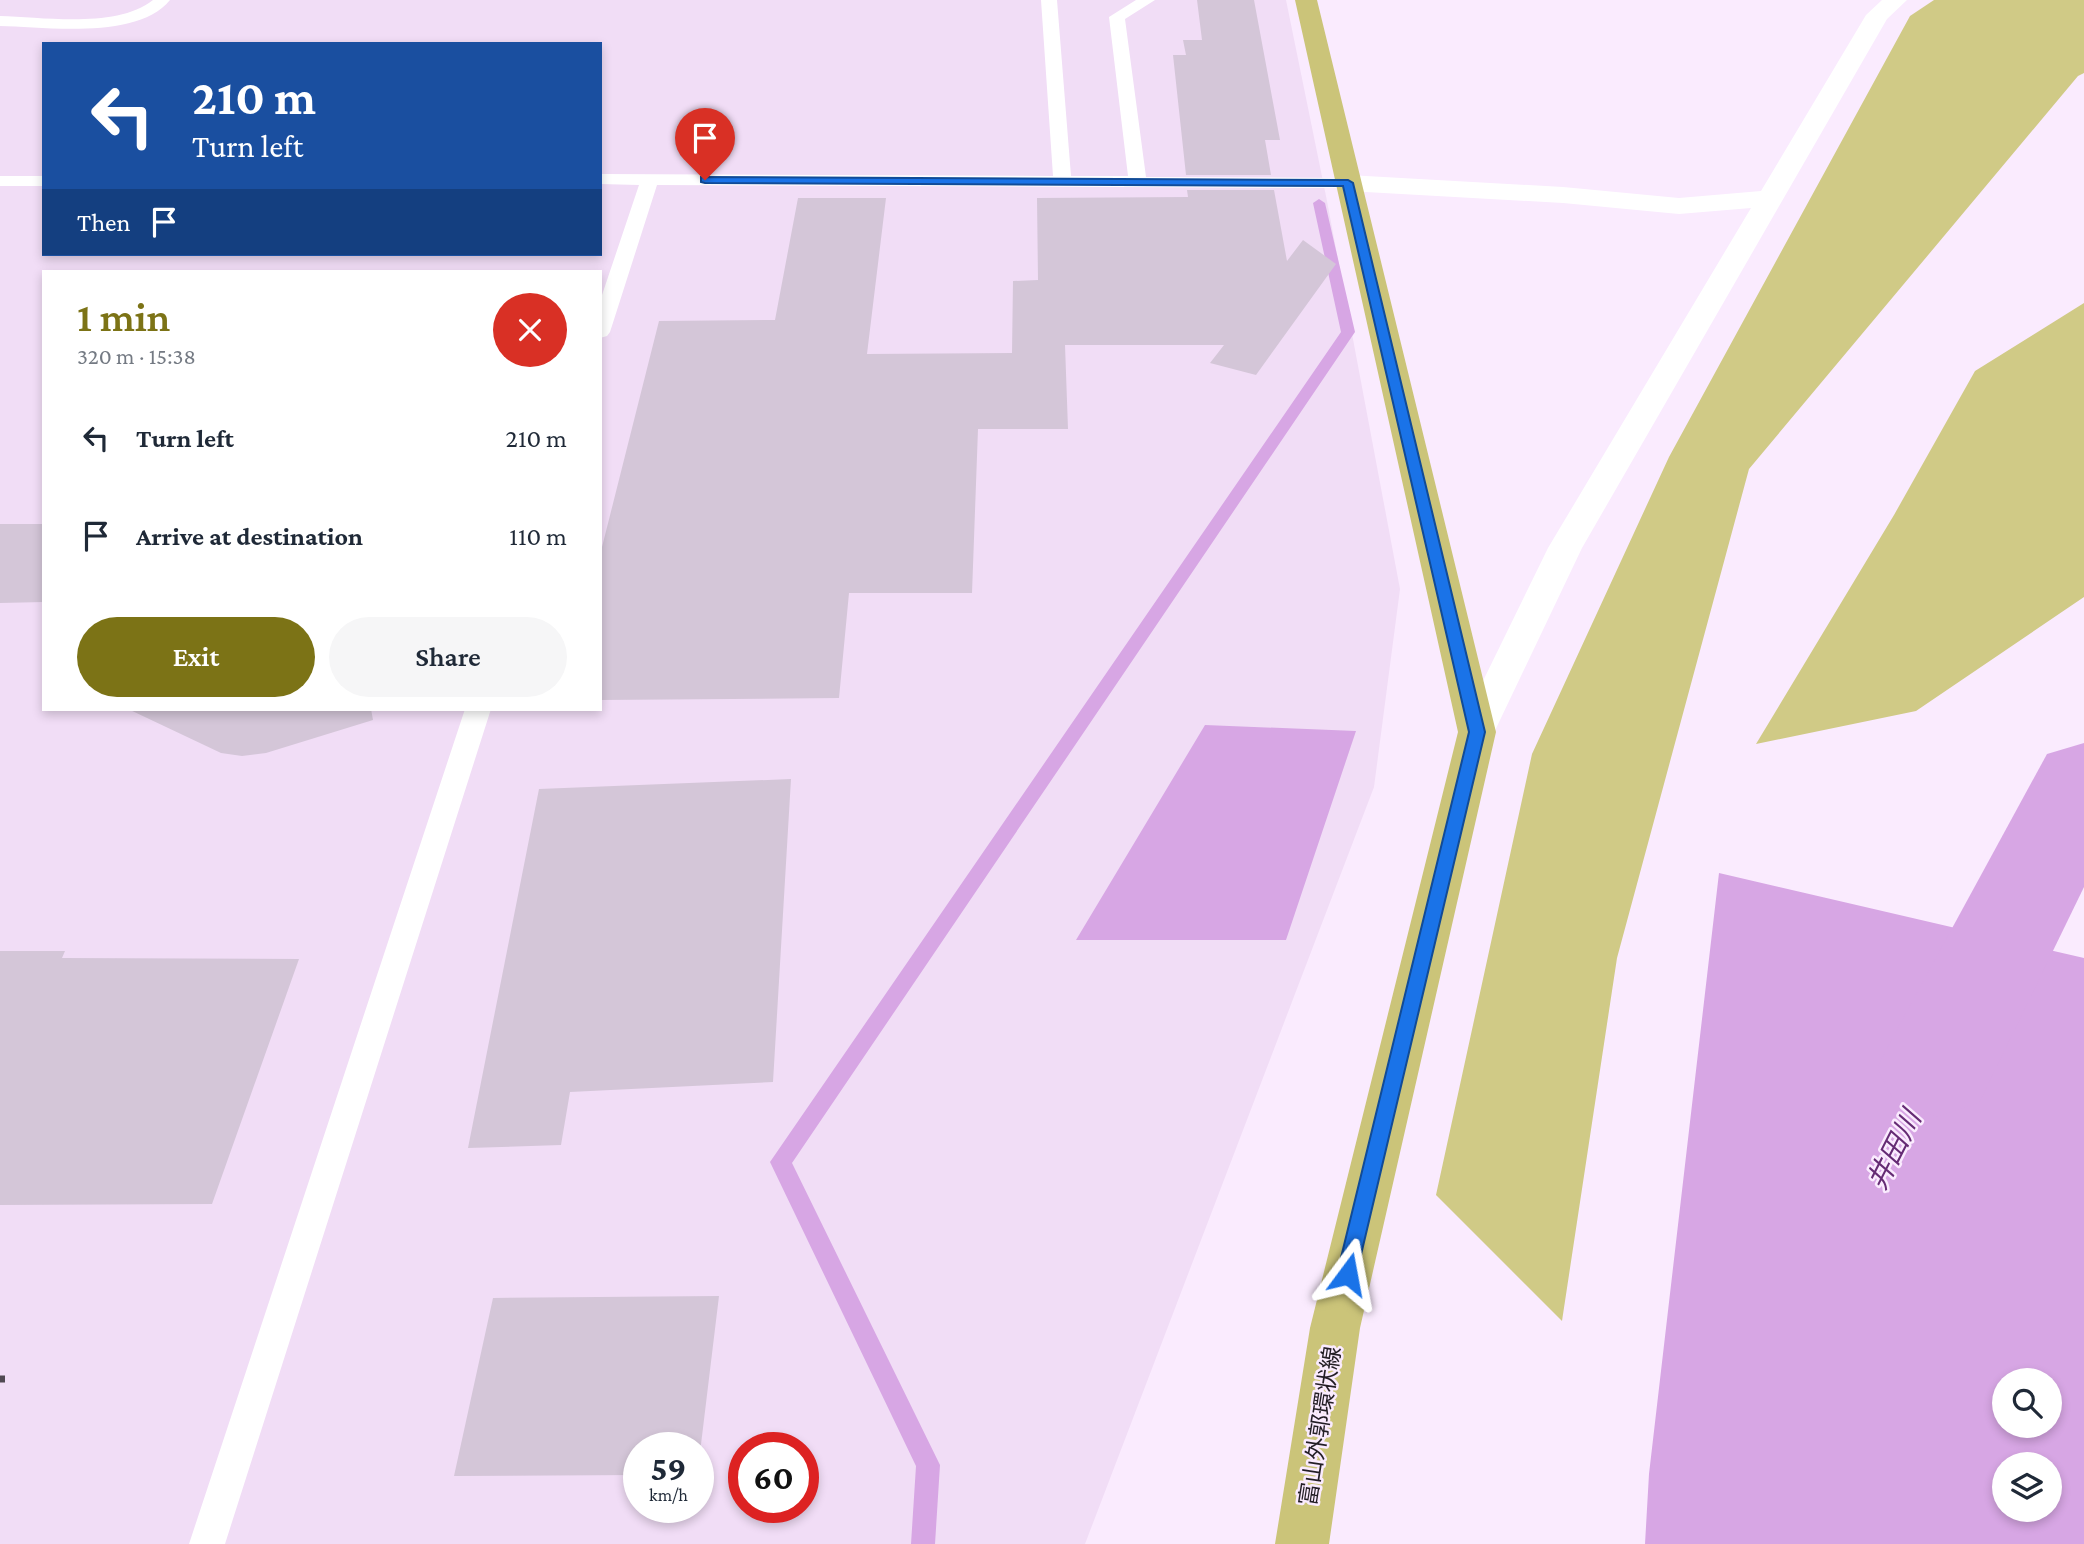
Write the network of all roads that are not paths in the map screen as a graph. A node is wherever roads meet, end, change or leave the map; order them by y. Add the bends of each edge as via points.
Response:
1 (162, 0) edge
2 (1049, 0) edge
3 (1147, 0) edge
4 (1306, 0) edge
5 (1896, 0) edge
6 (0, 21) edge
7 (602, 179) edge
8 (650, 179) junction
9 (0, 181) edge
10 (42, 181) edge
11 (1062, 181) junction
12 (1138, 182) junction
13 (1348, 183) junction
14 (1770, 198) junction
15 (602, 326) edge
16 (477, 711) edge
17 (1477, 732) junction
18 (207, 1544) edge
19 (1301, 1544) edge

1 - 6 lane via 155,9 115,21
2 - 11 lane
3 - 12 lane via 1117,17
4 - 13 main road, 富山外郭環状線
5 - 14 street via 1878,15
7 - 8 lane
8 - 11 lane
8 - 15 lane
9 - 10 lane
11 - 12 lane
12 - 13 lane
13 - 14 street via 1679,206
13 - 17 main road, 富山外郭環状線
14 - 17 street via 1565,548
16 - 18 lane
17 - 19 main road, 富山外郭環状線 via 1335,1328

